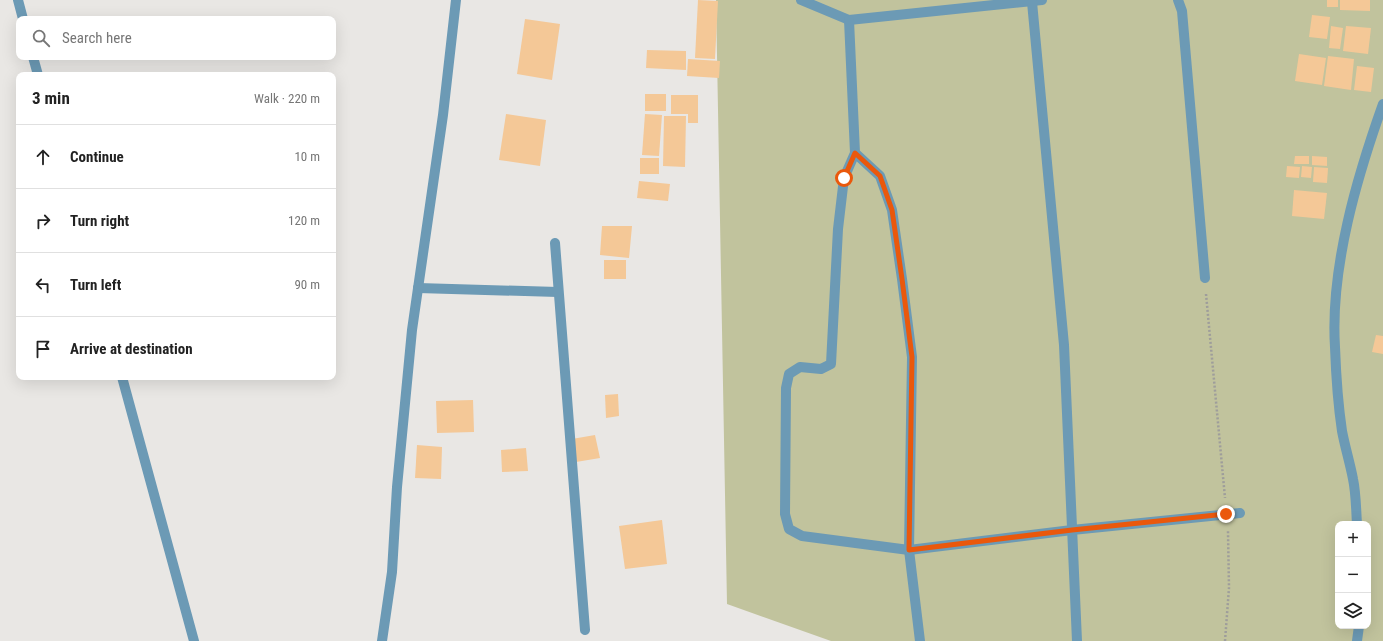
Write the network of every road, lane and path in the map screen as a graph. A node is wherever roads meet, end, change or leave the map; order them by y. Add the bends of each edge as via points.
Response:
1 (18, 0) edge
2 (456, 0) edge
3 (801, 0) edge
4 (1178, 0) edge
5 (1037, 1) edge
6 (22, 16) edge
7 (849, 20) junction
8 (34, 60) edge
9 (37, 72) edge
10 (1383, 104) edge
11 (855, 153) junction
12 (555, 243) dead end
13 (1205, 278) joint
14 (418, 288) junction
15 (558, 292) junction
16 (123, 380) edge
17 (1240, 513) dead end
18 (1226, 514) junction
19 (1357, 521) edge
20 (1072, 530) junction
21 (909, 550) junction
22 (1359, 629) edge
23 (585, 630) dead end
24 (194, 641) edge
25 (382, 641) edge
26 (920, 641) edge
27 (1078, 641) edge
28 (1225, 641) edge
29 (1357, 641) edge

1 - 6 street
2 - 14 street via 443,115
3 - 7 street
4 - 13 street via 1182,11
5 - 7 street
5 - 20 street via 1064,345
7 - 11 street
8 - 9 street
10 - 19 street via 1353,200 1335,309 1335,345 1342,431 1353,481
11 - 21 street via 880,176 892,210 902,279 912,357
11 - 21 street via 844,178 838,229 831,364 821,369 800,367 789,374 786,388 786,514 789,529 802,536
12 - 15 street
13 - 18 path
14 - 15 street
14 - 25 street via 397,487 392,572
15 - 23 street
16 - 24 street
17 - 18 street
18 - 20 street
18 - 28 path via 1229,588
20 - 21 street
20 - 27 street
21 - 26 street
22 - 29 street

